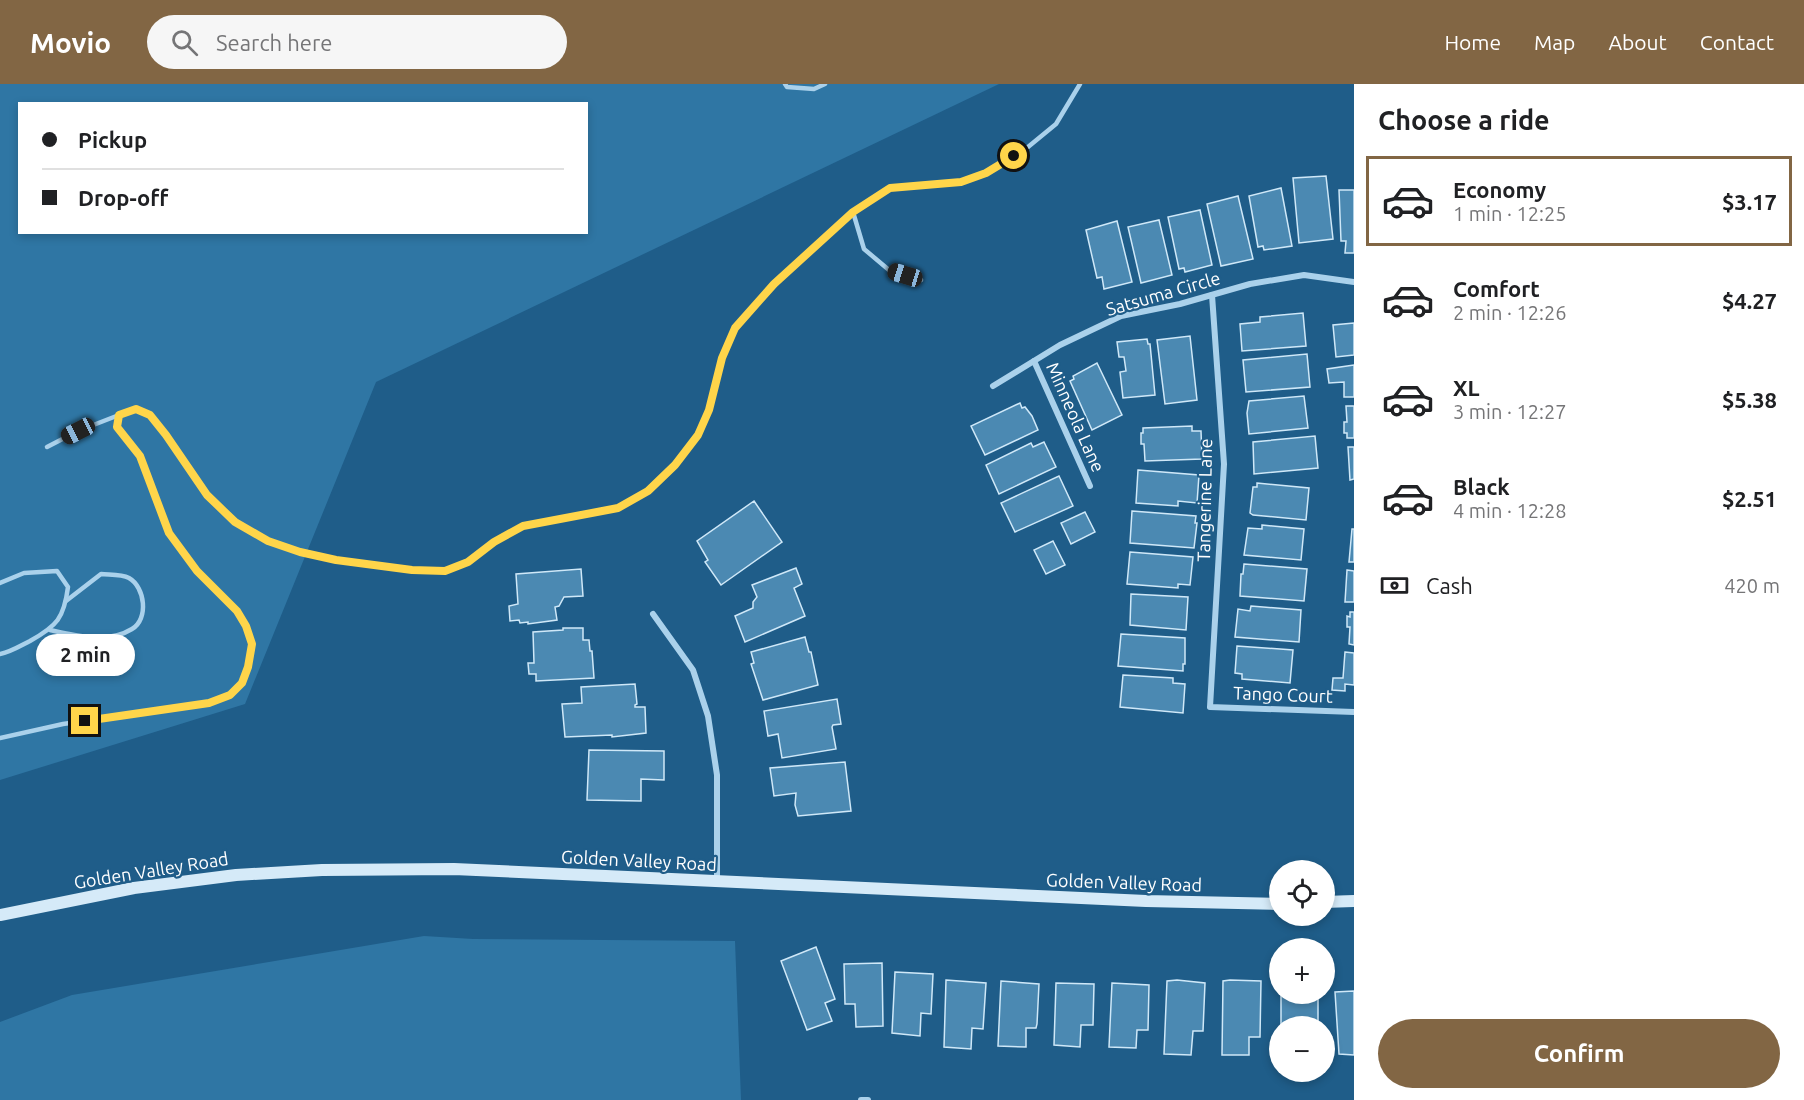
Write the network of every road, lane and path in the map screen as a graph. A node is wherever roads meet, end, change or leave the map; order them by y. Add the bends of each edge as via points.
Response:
1 (785, 84) edge
2 (825, 84) edge
3 (1080, 84) edge
4 (853, 212) junction
5 (921, 280) dead end
6 (1354, 282) edge
7 (1212, 295) junction
8 (1034, 361) junction
9 (993, 386) dead end
10 (119, 415) junction
11 (46, 447) dead end
12 (1090, 486) dead end
13 (0, 583) edge
14 (66, 601) junction
15 (653, 614) dead end
16 (50, 630) junction
17 (0, 654) edge
18 (1210, 706) joint
19 (1354, 712) edge
20 (0, 738) edge
21 (717, 882) junction
22 (1354, 901) edge
23 (1335, 902) edge
24 (1269, 904) edge
25 (0, 915) edge
26 (861, 1100) edge
27 (868, 1100) edge

1 - 2 lane via 814,89
3 - 4 lane via 1056,124 986,173 961,182 890,188
4 - 5 lane via 864,249 889,270
4 - 10 lane via 774,284 735,328 698,435 648,491 618,508 523,526 468,562 445,571 336,560 268,541 235,522 207,495 150,415 136,409
6 - 7 street, Satsuma Circle via 1304,276 1250,284
7 - 8 street, Satsuma Circle via 1121,316
7 - 18 street, Tangerine Lane via 1224,464
8 - 9 street, Satsuma Circle
8 - 12 street, Minneola Lane
10 - 11 lane
10 - 20 lane via 117,427 140,456 169,533 246,626 252,644 248,667 242,683 230,695 209,703 63,724
13 - 14 lane via 24,573 57,571 68,587
14 - 16 lane
14 - 16 lane via 101,574 128,577 143,599 143,617 134,629 114,636 84,637
15 - 21 street via 693,670 708,716 717,775
16 - 17 lane
18 - 19 street, Tango Court
21 - 24 main road, Golden Valley Road
21 - 25 main road, Golden Valley Road via 453,869 322,870 236,875 134,888
22 - 23 main road
26 - 27 street

